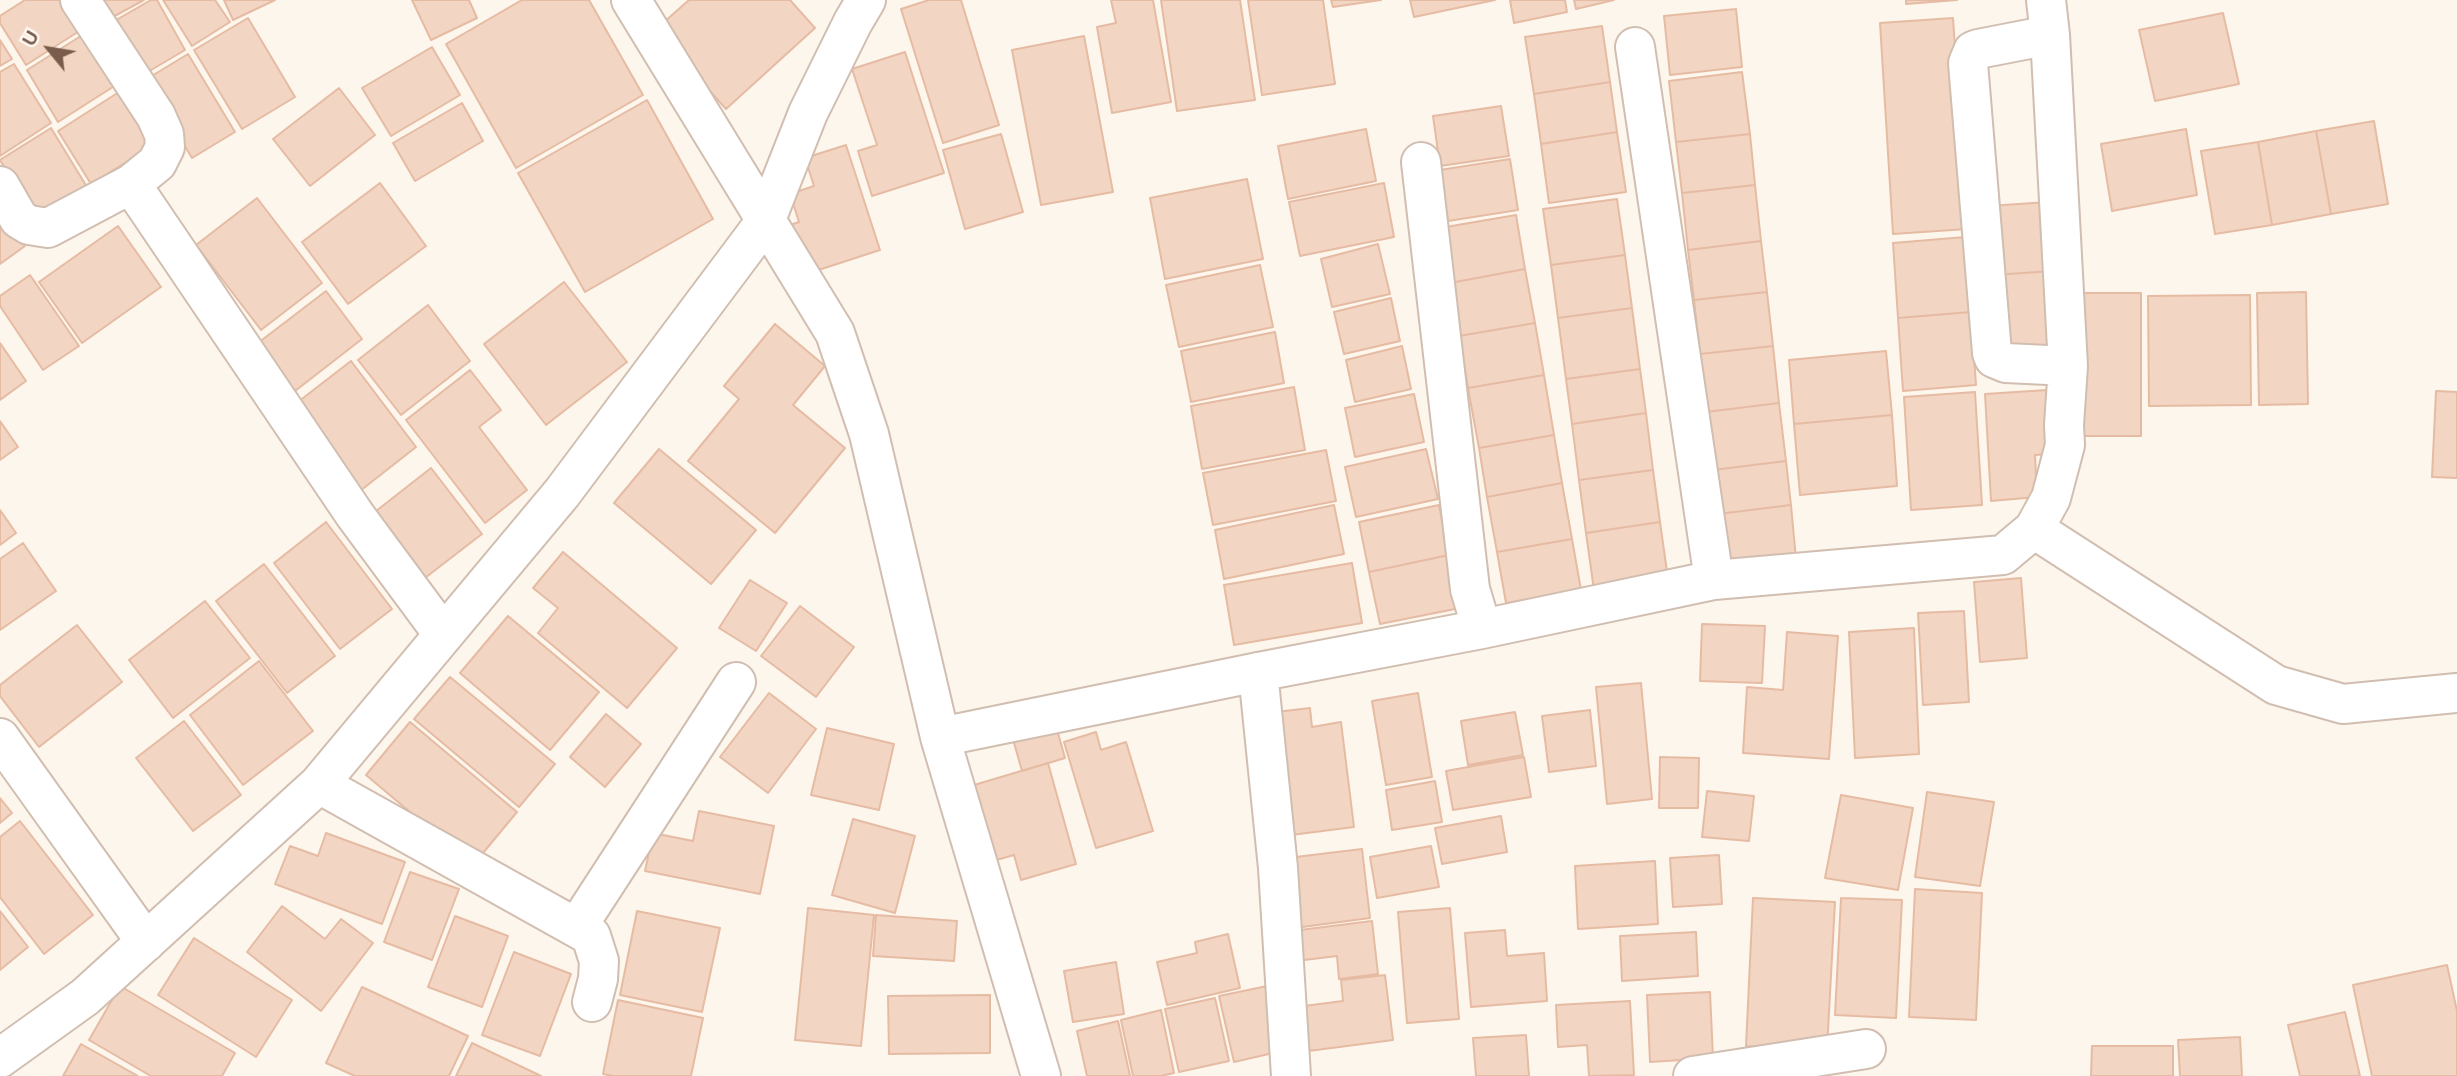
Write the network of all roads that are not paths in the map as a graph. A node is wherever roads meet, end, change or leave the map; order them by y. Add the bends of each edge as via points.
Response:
1 (80, 0) edge
2 (631, 0) edge
3 (866, 0) edge
4 (2048, 18) edge
5 (1635, 47) dead end
6 (1421, 162) dead end
7 (131, 184) junction
8 (0, 186) edge
9 (765, 222) junction
10 (2068, 366) junction
11 (2034, 529) junction
12 (1714, 580) junction
13 (1482, 629) junction
14 (443, 634) junction
15 (1258, 672) junction
16 (736, 682) dead end
17 (2457, 693) edge
18 (0, 737) edge
19 (940, 737) junction
20 (319, 784) junction
21 (577, 927) junction
22 (146, 942) junction
23 (592, 1002) dead end
24 (1866, 1049) dead end
25 (0, 1058) edge
26 (1041, 1076) edge
27 (1291, 1076) edge
28 (1693, 1076) edge

1 - 7 street via 164,134 165,147 157,163
2 - 9 street
3 - 9 street via 808,113
4 - 10 street
4 - 10 street via 1973,51 1968,63 1992,353 2006,363
5 - 12 street
6 - 13 street via 1470,589
7 - 8 street via 47,228 19,219
7 - 14 street via 355,514
9 - 14 street via 562,493
9 - 19 street via 835,333 869,434
10 - 11 street via 2065,445 2051,498
11 - 12 street via 2003,555
11 - 17 street via 2276,685 2343,704
12 - 13 street
13 - 15 street
14 - 20 street
15 - 19 street
15 - 27 street via 1278,868
16 - 21 street
18 - 22 street
19 - 26 street
20 - 21 street
20 - 22 street
21 - 23 street via 591,936 599,961
22 - 25 street via 85,997
24 - 28 street

